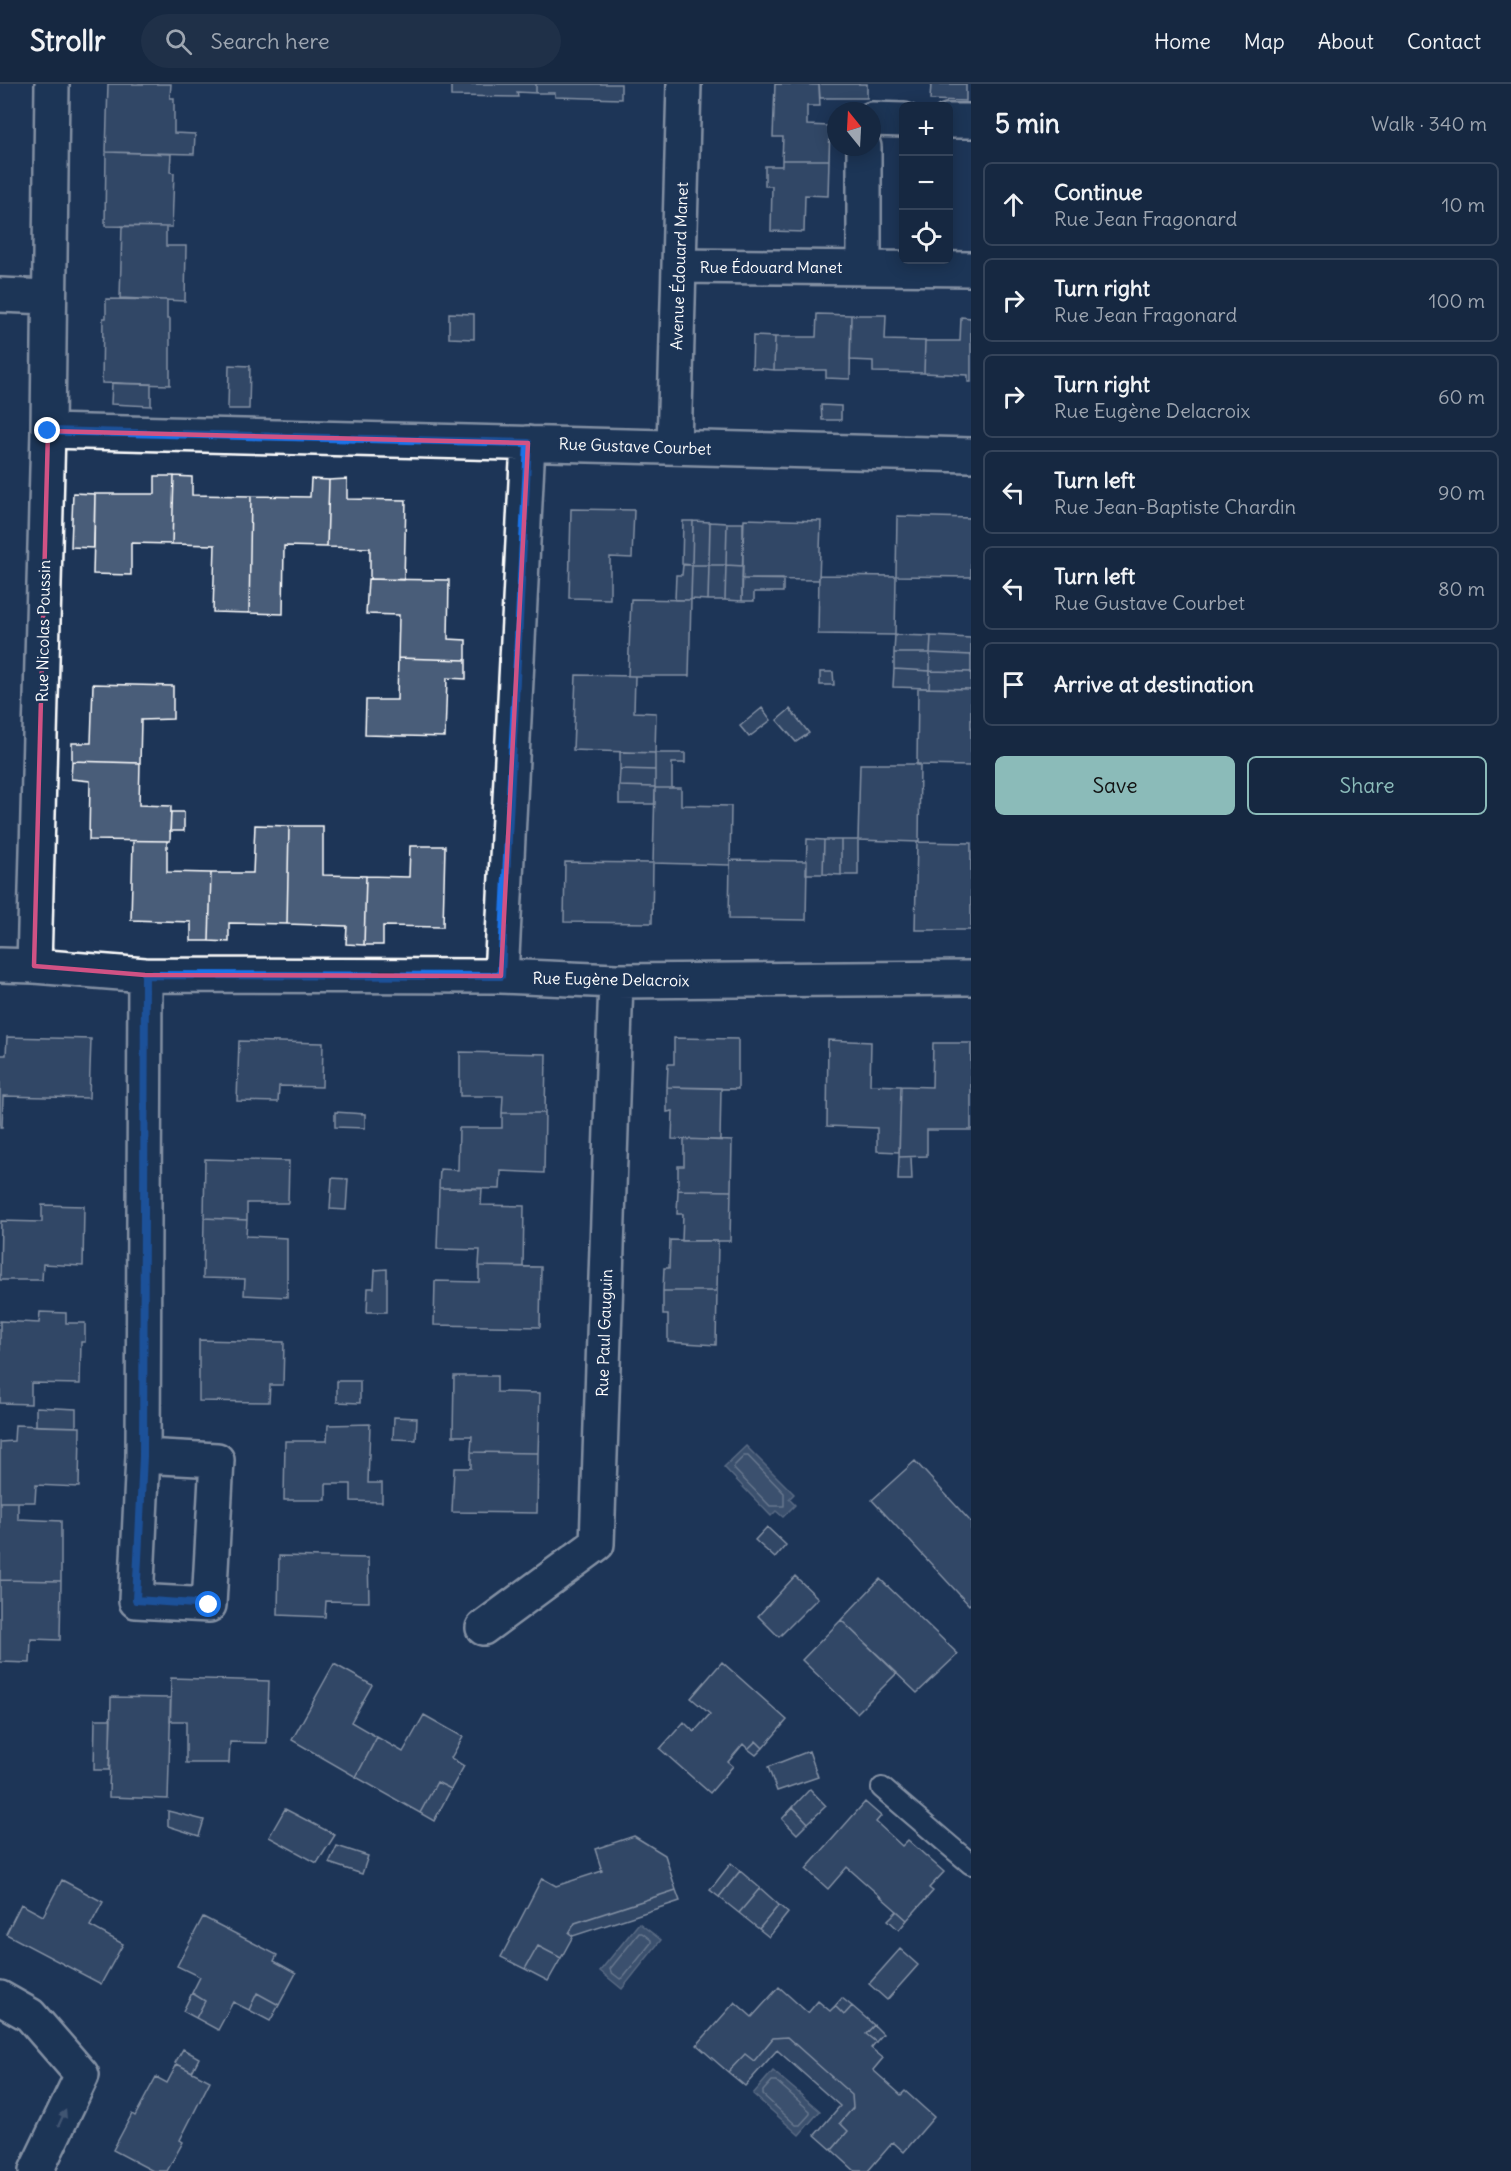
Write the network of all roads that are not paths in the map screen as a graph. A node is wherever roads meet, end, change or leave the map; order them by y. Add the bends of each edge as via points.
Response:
1 (52, 84) edge
2 (684, 84) edge
3 (881, 119) edge
4 (899, 120) edge
5 (953, 121) edge
6 (971, 121) edge
7 (864, 156) edge
8 (679, 266) junction
9 (864, 267) junction
10 (971, 269) edge
11 (0, 295) edge
12 (50, 297) junction
13 (48, 431) junction
14 (528, 443) junction
15 (674, 447) junction
16 (971, 455) edge
17 (0, 965) edge
18 (34, 966) junction
19 (145, 975) junction
20 (501, 976) junction
21 (971, 978) edge
22 (616, 981) junction
23 (143, 1456) junction
24 (483, 1628) dead end
25 (882, 1788) dead end
26 (971, 1864) edge
27 (0, 1998) edge
28 (36, 2171) edge

1 - 12 street, Rue Nicolas Poussin
2 - 8 street, Avenue Édouard Manet
3 - 4 street
5 - 6 street
7 - 9 street, Rue Édouard Manet
8 - 9 street, Rue Édouard Manet
8 - 15 street, Avenue Édouard Manet
9 - 10 street, Rue Édouard Manet
11 - 12 street
12 - 13 street, Rue Nicolas Poussin
13 - 14 street, Rue Gustave Courbet
13 - 18 street, Rue Nicolas Poussin
14 - 15 street, Rue Gustave Courbet
14 - 20 street
15 - 16 street, Rue Gustave Courbet
17 - 18 street, Rue Eugène Delacroix
18 - 19 street, Rue Eugène Delacroix
19 - 20 street, Rue Eugène Delacroix
19 - 23 street
20 - 22 street, Rue Eugène Delacroix
21 - 22 street, Rue Eugène Delacroix
22 - 24 street, Rue Paul Gauguin via 597,1544
23 - 23 street via 136,1600 209,1605 217,1460
25 - 26 lane
28 -> 27 street via 82,2075 30,2015

